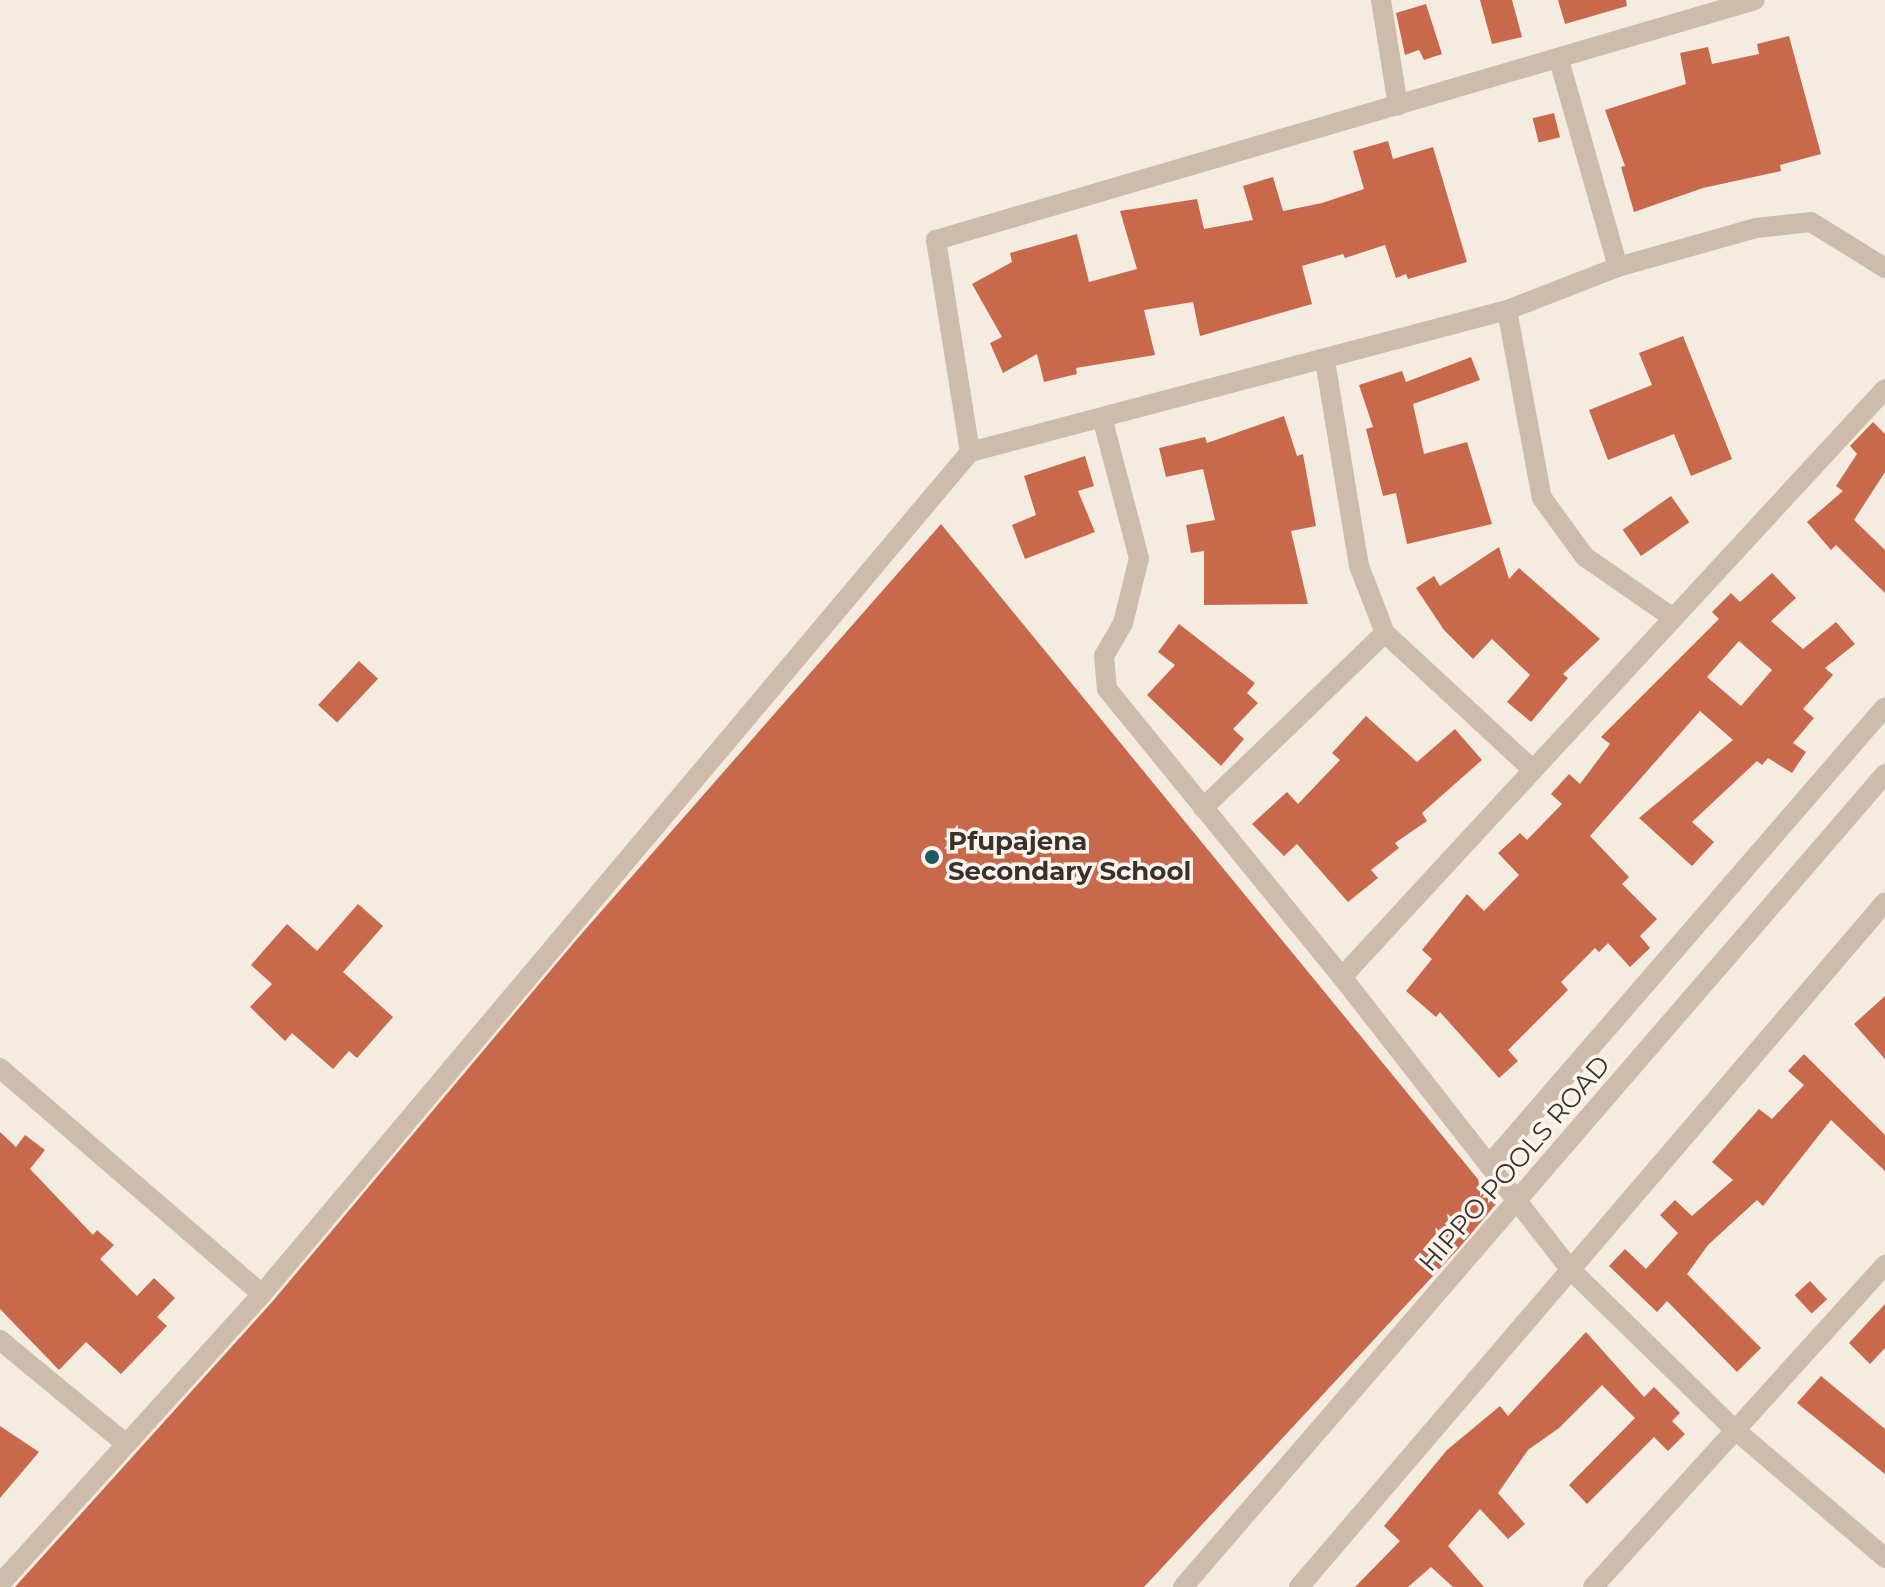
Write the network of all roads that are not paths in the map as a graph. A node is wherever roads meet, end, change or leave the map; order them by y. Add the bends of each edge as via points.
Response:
1 (1381, 0) edge
2 (1755, 0) edge
3 (1559, 60) junction
4 (1398, 106) junction
5 (1884, 265) edge
6 (1618, 267) junction
7 (1507, 310) junction
8 (1325, 360) junction
9 (1885, 389) edge
10 (1103, 421) junction
11 (970, 452) junction
12 (1672, 617) junction
13 (1385, 633) junction
14 (1885, 707) edge
15 (1532, 769) junction
16 (1885, 774) edge
17 (1203, 808) junction
18 (1885, 902) edge
19 (1342, 977) junction
20 (0, 1068) edge
21 (1489, 1165) junction
22 (1519, 1200) junction
23 (1885, 1265) edge
24 (1571, 1270) junction
25 (262, 1294) junction
26 (0, 1340) edge
27 (1733, 1428) junction
28 (126, 1444) junction
29 (1885, 1558) edge
30 (0, 1584) edge
31 (1183, 1587) edge
32 (1299, 1587) edge
33 (1593, 1587) edge

1 - 4 street
2 - 3 street
3 - 4 street
3 - 6 street
4 - 11 street via 936,240
5 - 6 street via 1811,222 1756,228
6 - 7 street
7 - 8 street
7 - 12 street via 1542,498 1585,557
8 - 10 street
8 - 13 street via 1359,566
9 - 12 street
10 - 11 street
10 - 17 street via 1139,558 1123,623 1104,656 1107,689
11 - 25 street
12 - 15 street
13 - 15 street
13 - 17 street
14 - 21 street
15 - 19 street
16 - 22 street, HIPPO POOLS ROAD
17 - 19 street
18 - 24 street
19 - 21 street
20 - 25 street
21 - 22 street
22 - 24 street
22 - 31 street, HIPPO POOLS ROAD
23 - 27 street
24 - 27 street
24 - 32 street
25 - 28 street
26 - 28 street
27 - 29 street
27 - 33 street
28 - 30 street

